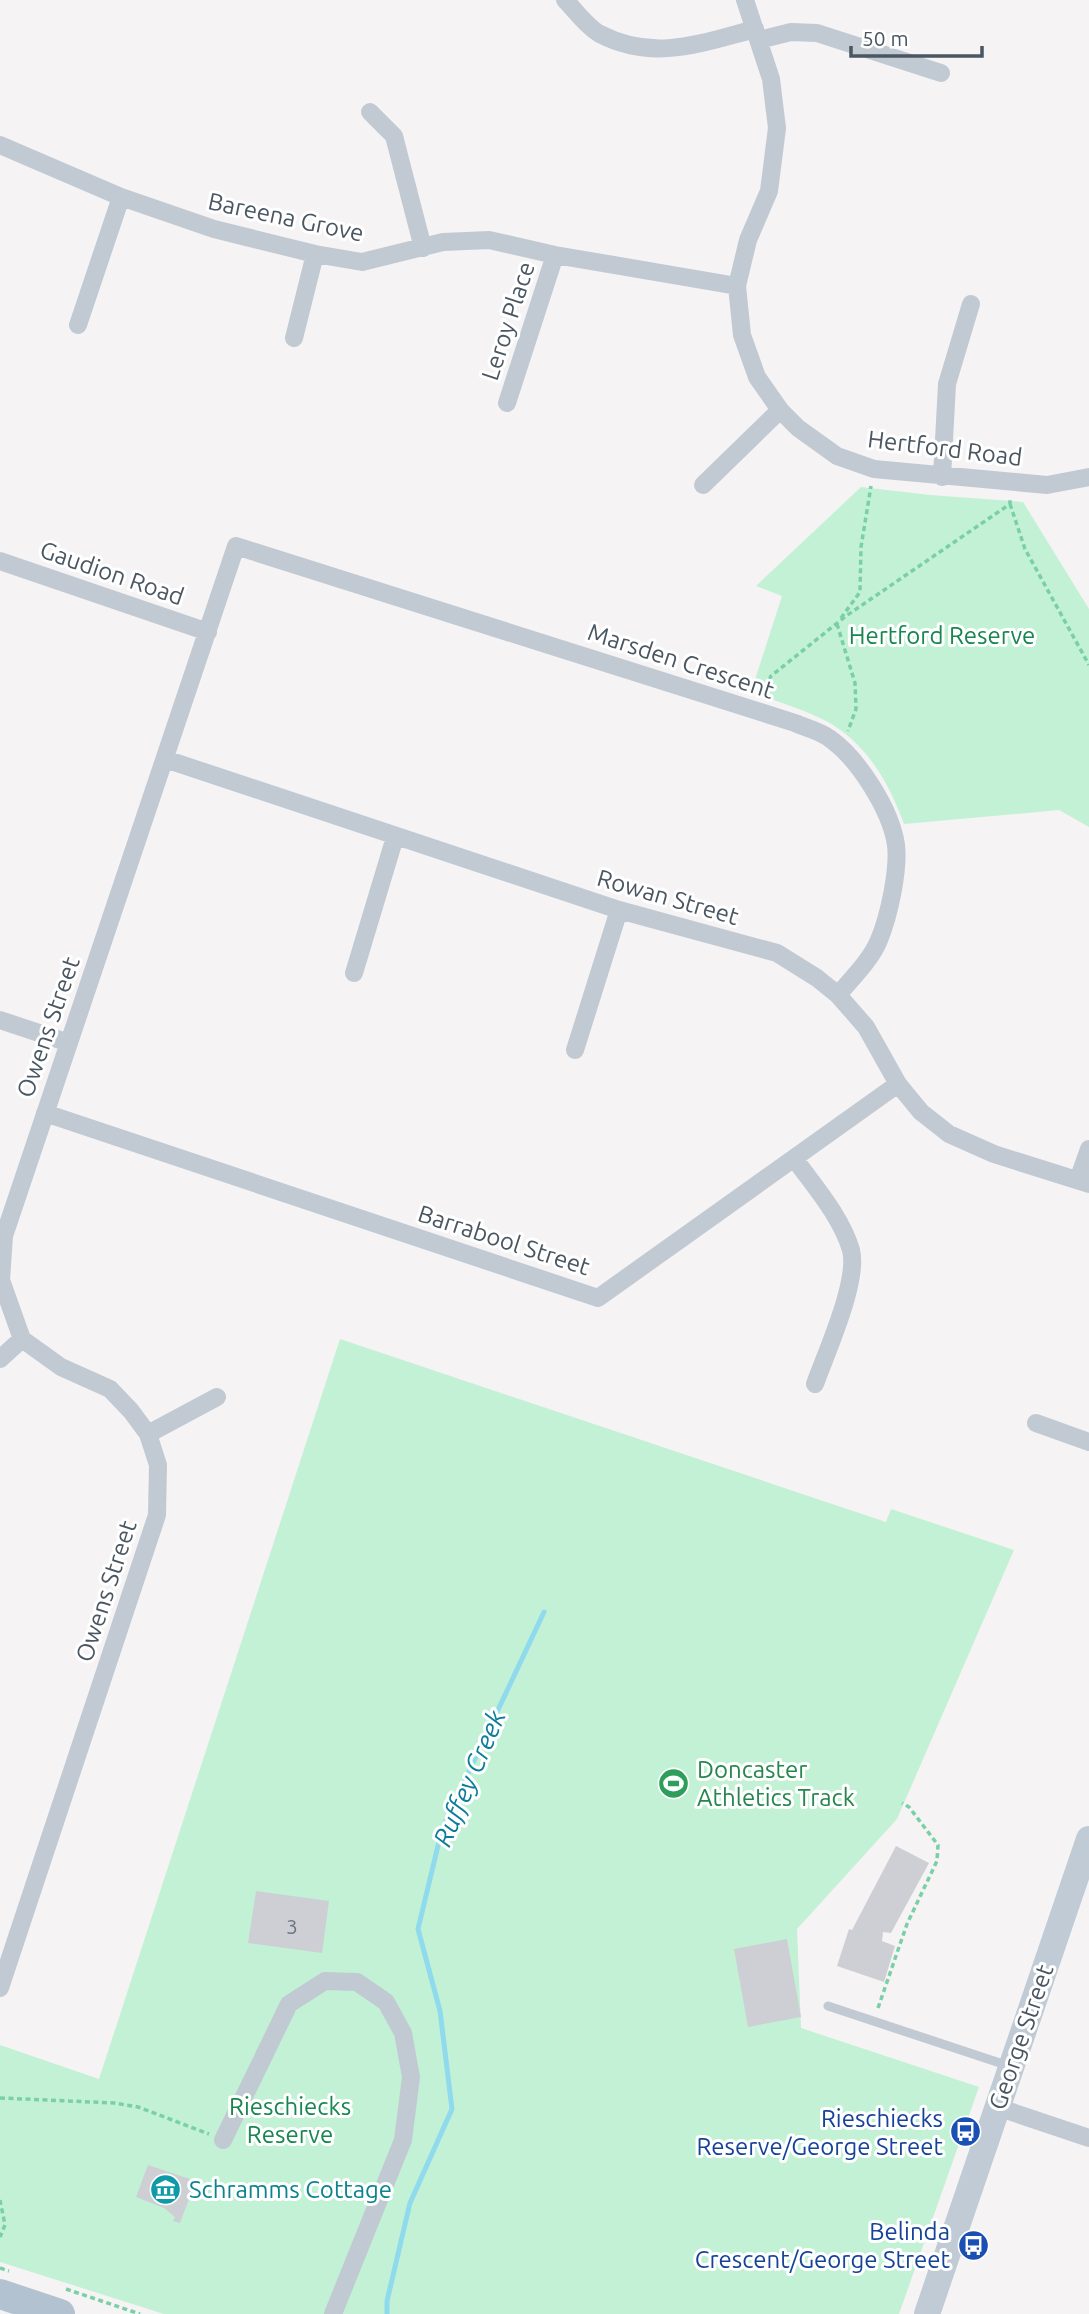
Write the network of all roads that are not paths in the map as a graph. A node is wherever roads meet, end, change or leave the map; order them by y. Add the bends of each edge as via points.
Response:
1 (565, 0) edge
2 (745, 0) edge
3 (757, 34) junction
4 (941, 73) dead end
5 (370, 112) dead end
6 (0, 145) edge
7 (121, 197) junction
8 (423, 248) junction
9 (315, 254) junction
10 (555, 255) junction
11 (737, 286) junction
12 (971, 304) dead end
13 (78, 325) dead end
14 (294, 338) dead end
15 (507, 403) dead end
16 (780, 410) junction
17 (943, 477) junction
18 (1089, 477) edge
19 (703, 485) dead end
20 (236, 546) joint
21 (0, 561) edge
22 (208, 632) junction
23 (165, 759) junction
24 (395, 837) junction
25 (620, 910) junction
26 (354, 973) dead end
27 (838, 995) junction
28 (0, 1020) edge
29 (69, 1043) junction
30 (575, 1050) dead end
31 (898, 1084) junction
32 (45, 1113) junction
33 (1089, 1149) edge
34 (794, 1158) junction
35 (1084, 1182) edge
36 (22, 1339) junction
37 (0, 1359) edge
38 (815, 1384) dead end
39 (217, 1397) dead end
40 (1035, 1423) dead end
41 (148, 1434) junction
42 (1089, 1442) edge
43 (1089, 1839) edge
44 (0, 1988) edge
45 (828, 2006) dead end
46 (1010, 2066) junction
47 (997, 2107) junction
48 (1089, 2138) edge
49 (223, 2140) road end
50 (10, 2293) edge
51 (62, 2301) edge
52 (333, 2314) edge
53 (927, 2314) edge

1 - 3 street via 599,33 641,47 673,50
2 - 3 street, Hertford Road
3 - 4 street via 817,33
3 - 11 street, Hertford Road via 771,79 777,128 769,191 748,240
5 - 8 street via 394,136
6 - 7 street, Bareena Grove
7 - 9 street, Bareena Grove via 214,229
7 - 13 street
8 - 9 street, Bareena Grove via 362,262
8 - 10 street, Bareena Grove via 443,242 489,240
9 - 14 street
10 - 11 street, Bareena Grove
10 - 15 street, Leroy Place
11 - 16 street, Hertford Road via 742,335 757,377
12 - 17 street via 947,384
16 - 17 street, Hertford Road via 837,456 874,470
16 - 19 street
17 - 18 street, Hertford Road via 1046,485
20 - 22 street, Owens Street
20 - 27 street, Marsden Crescent via 795,723 829,738 873,786 896,845 893,892 879,941
21 - 22 street, Gaudion Road
22 - 23 street, Owens Street
23 - 24 street, Rowan Street
23 - 29 street, Owens Street
24 - 25 street, Rowan Street
24 - 26 street
25 - 27 street, Rowan Street via 777,953
25 - 30 street
27 - 31 street, Rowan Street via 866,1027
28 - 29 street
29 - 32 street, Owens Street
31 - 34 street, Barrabool Street
31 - 35 street, Rowan Street via 920,1112 948,1134 994,1154
32 - 34 street, Barrabool Street via 598,1298
32 - 36 street, Owens Street via 4,1236 1,1280
33 - 35 street
34 - 38 street via 835,1216 852,1252 849,1292
36 - 37 street
36 - 41 street, Owens Street via 61,1367 110,1389
39 - 41 street
40 - 42 street
41 - 44 street, Owens Street via 158,1465 157,1515
43 - 46 main road, George Street
45 - 46 lane
46 - 47 main road, George Street
47 - 48 street
47 - 53 main road, George Street
49 - 52 street via 289,2004 325,1981 357,1982 386,2002 403,2033 411,2077 403,2140
50 - 51 main road

